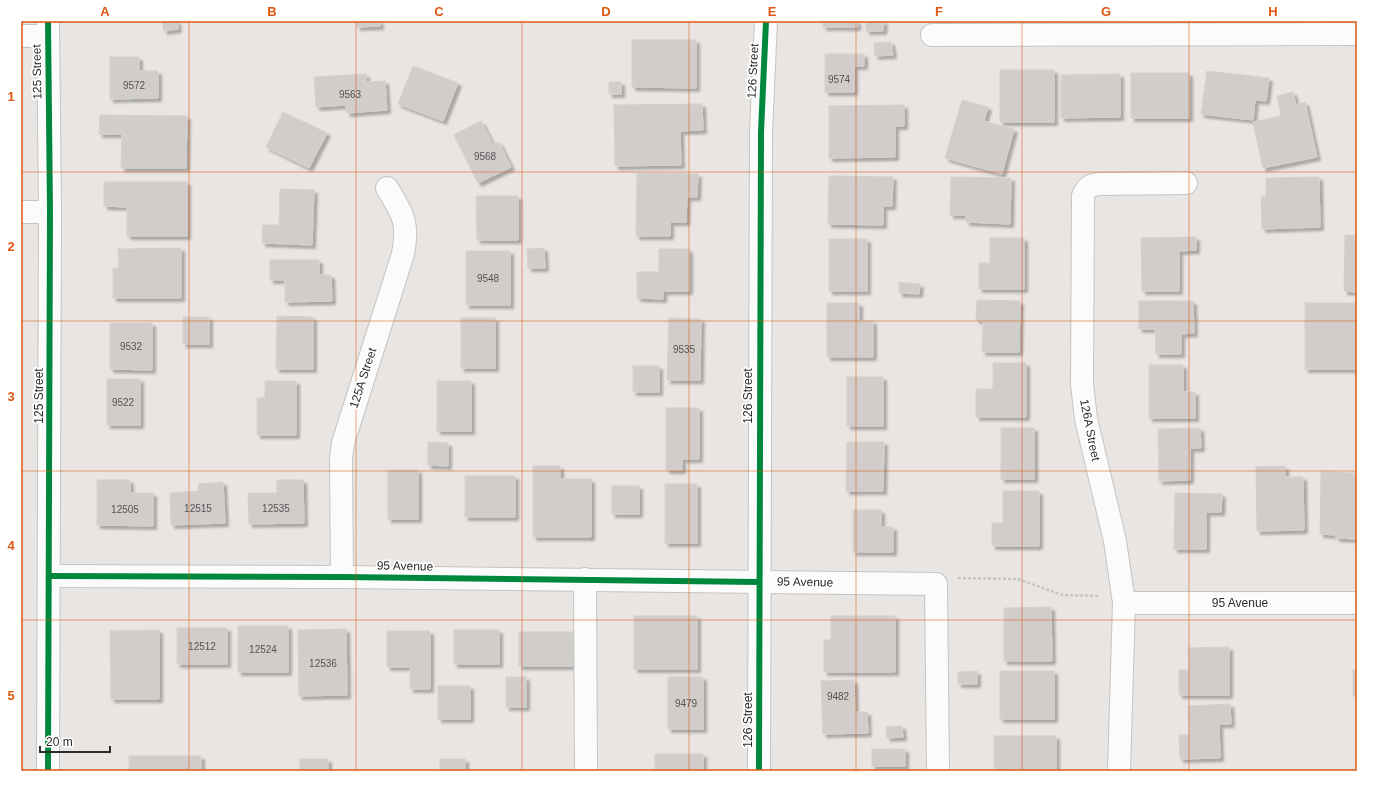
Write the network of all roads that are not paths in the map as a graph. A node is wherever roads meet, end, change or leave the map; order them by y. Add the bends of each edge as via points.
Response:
1 (766, 21) edge
2 (48, 29) edge
3 (932, 34) dead end
4 (1357, 34) edge
5 (21, 36) edge
6 (1186, 183) dead end
7 (387, 188) dead end
8 (21, 212) edge
9 (50, 212) junction
10 (50, 576) junction
11 (342, 577) junction
12 (585, 579) junction
13 (759, 582) junction
14 (1124, 604) junction
15 (1357, 604) edge
16 (48, 771) edge
17 (586, 771) edge
18 (759, 771) edge
19 (938, 771) edge
20 (1119, 771) edge

1 - 13 street, 126 Street via 761,132
2 - 5 street
2 - 9 street, 125 Street
3 - 4 street
6 - 14 street, 126A Street via 1091,185 1083,196 1082,384 1086,419 1115,541
7 - 11 street, 125A Street via 405,220 406,238 343,443
8 - 9 street
9 - 10 street, 125 Street
10 - 11 street, 95 Avenue
10 - 16 street, 125 Street
11 - 12 street, 95 Avenue
12 - 13 street, 95 Avenue
12 - 17 street
13 - 18 street, 126 Street
13 - 19 street, 95 Avenue via 936,584
14 - 15 street, 95 Avenue
14 - 20 street, 126A Street

